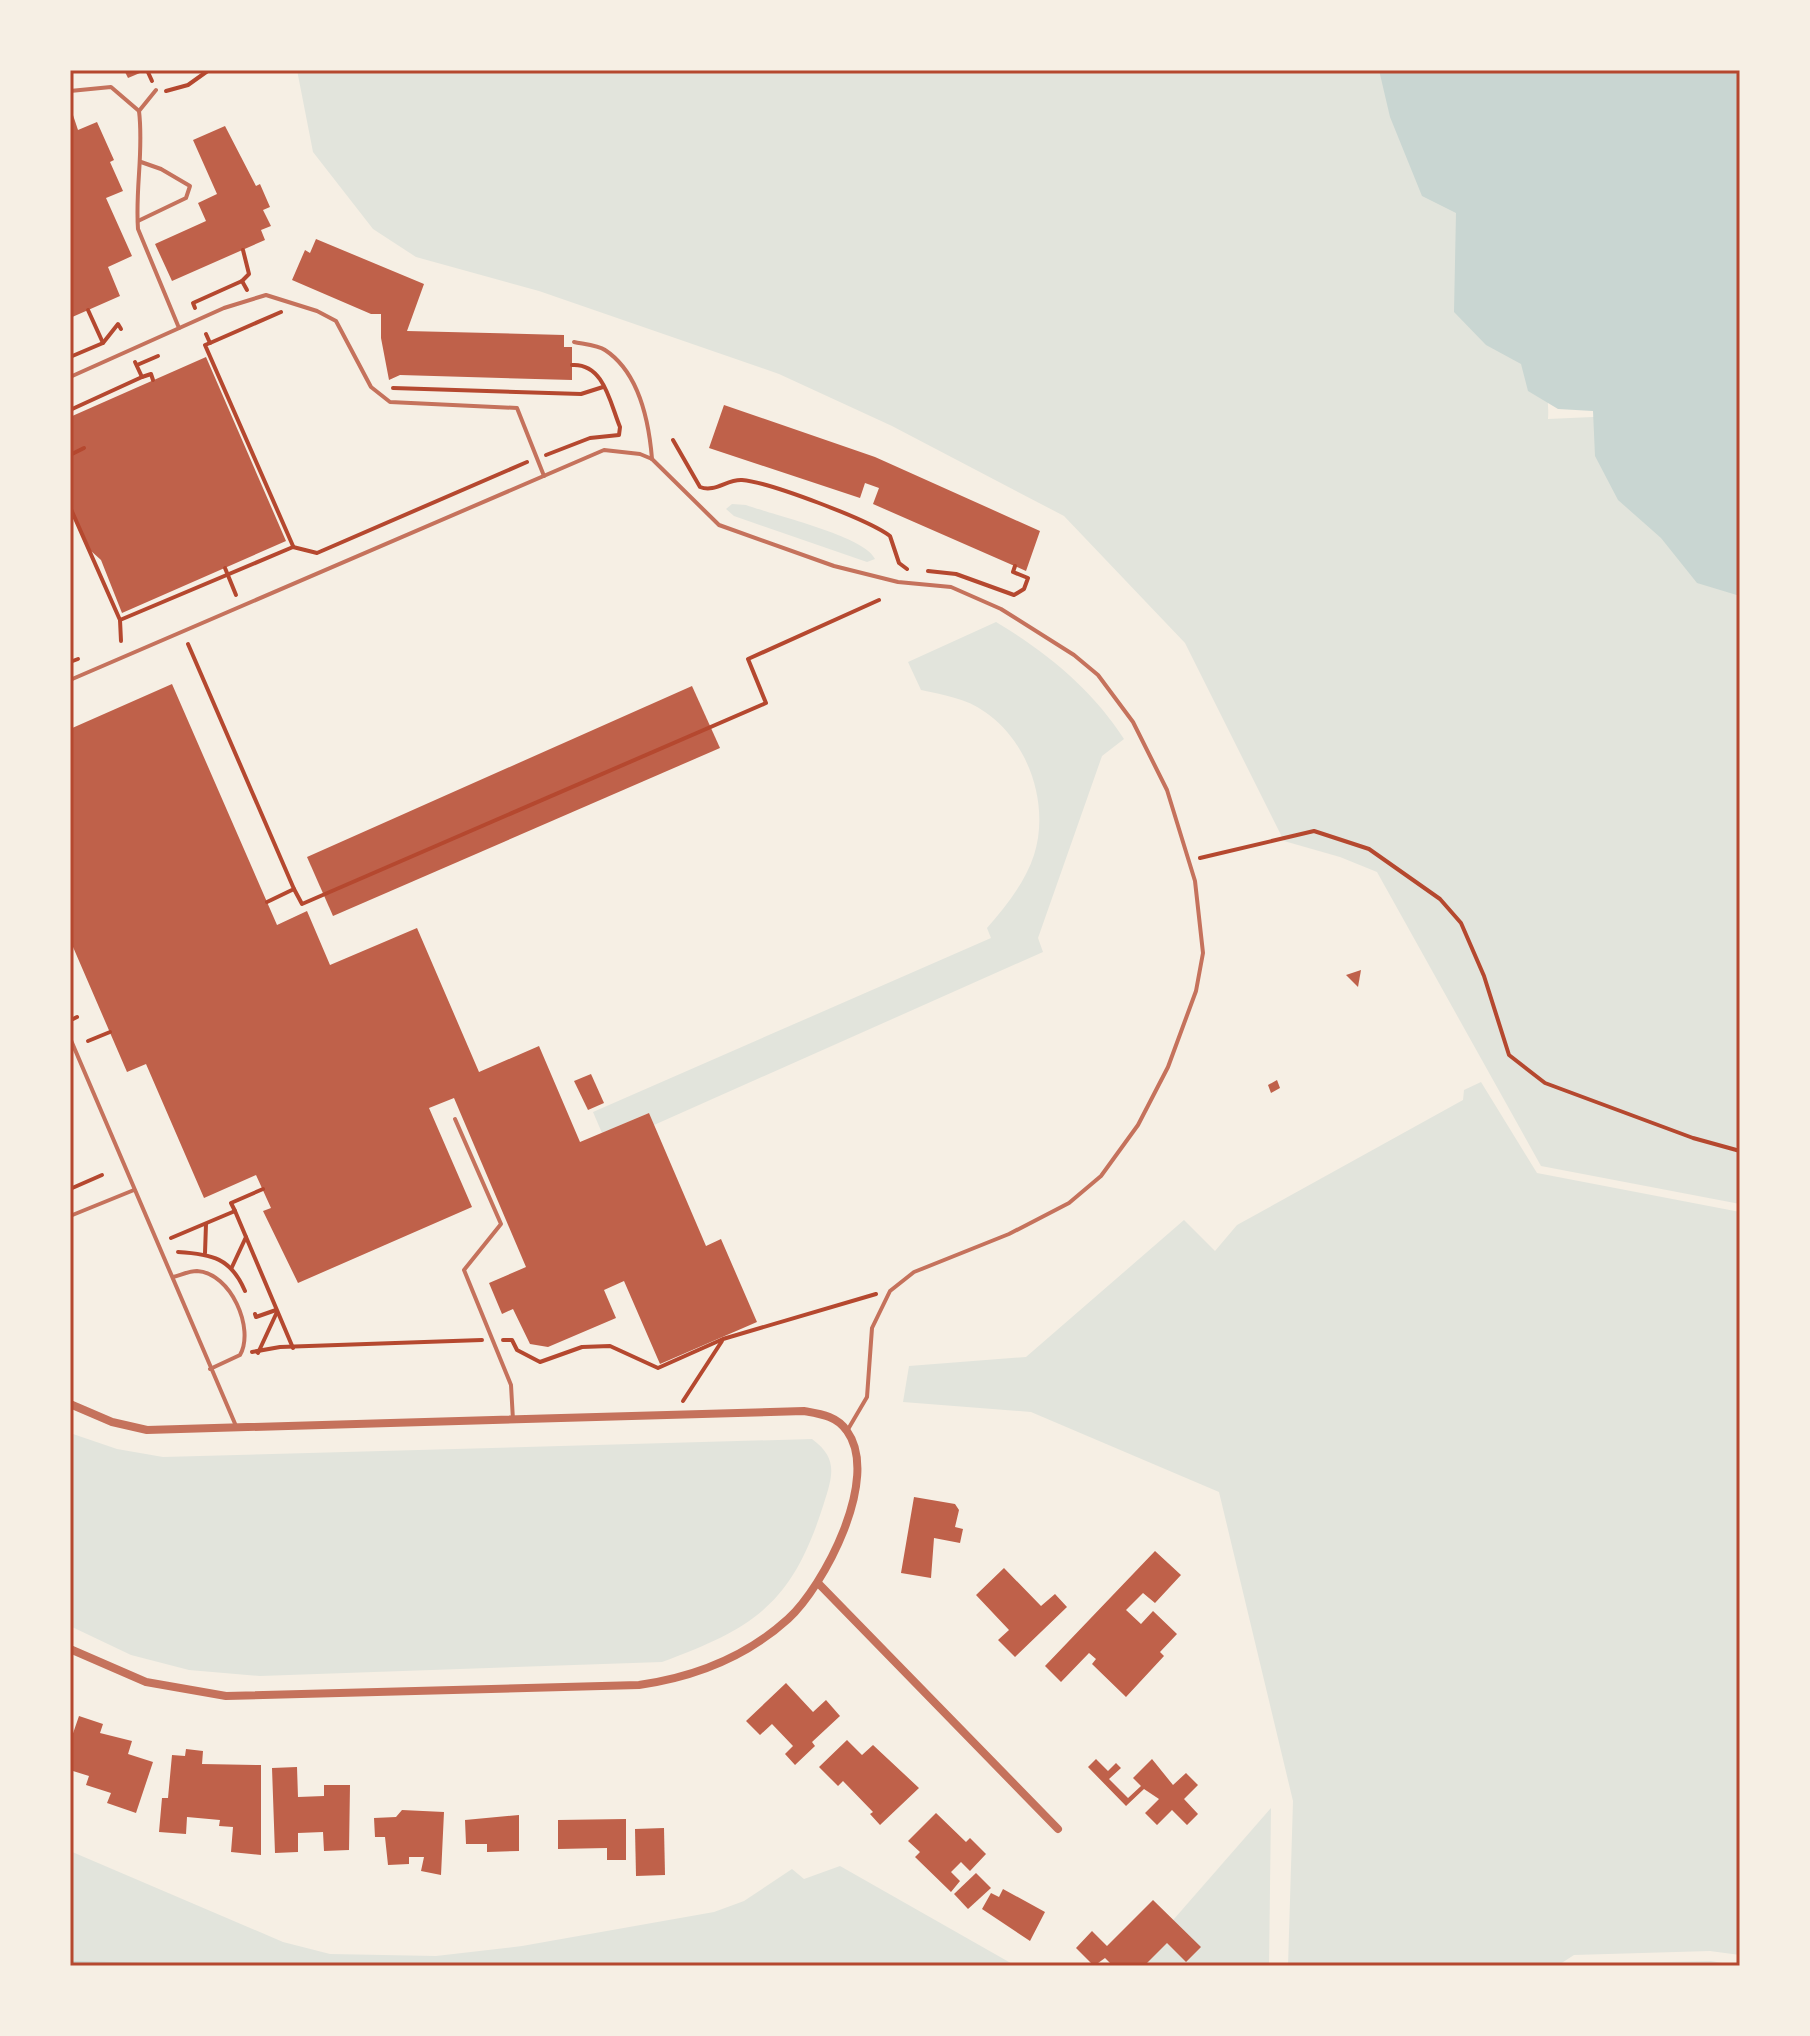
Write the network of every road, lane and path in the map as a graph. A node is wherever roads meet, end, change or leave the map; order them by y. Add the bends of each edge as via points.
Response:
1 (209, 70) edge
2 (156, 90) joint
3 (70, 91) edge
4 (139, 111) junction
5 (141, 162) junction
6 (138, 221) junction
7 (243, 250) dead end
8 (242, 281) junction
9 (251, 297) junction
10 (299, 305) junction
11 (195, 308) dead end
12 (88, 310) dead end
13 (179, 328) junction
14 (121, 329) dead end
15 (206, 334) dead end
16 (574, 342) dead end
17 (103, 343) junction
18 (210, 343) junction
19 (158, 356) dead end
20 (70, 357) edge
21 (572, 365) dead end
22 (70, 377) edge
23 (142, 377) junction
24 (153, 380) dead end
25 (371, 387) junction
26 (603, 387) junction
27 (70, 410) edge
28 (673, 440) dead end
29 (84, 448) dead end
30 (70, 455) edge
31 (537, 458) junction
32 (652, 459) junction
33 (544, 476) junction
34 (70, 507) edge
35 (293, 547) junction
36 (1015, 566) dead end
37 (225, 568) dead end
38 (911, 570) dead end
39 (926, 571) dead end
40 (228, 574) junction
41 (236, 595) dead end
42 (879, 600) dead end
43 (120, 620) junction
44 (121, 641) dead end
45 (191, 647) dead end
46 (78, 659) dead end
47 (70, 662) edge
48 (70, 680) edge
49 (1190, 861) junction
50 (294, 889) junction
51 (267, 902) dead end
52 (110, 1032) dead end
53 (70, 1038) edge
54 (88, 1041) dead end
55 (455, 1119) dead end
56 (1740, 1151) edge
57 (102, 1175) dead end
58 (70, 1189) edge
59 (263, 1189) dead end
60 (134, 1190) junction
61 (235, 1211) junction
62 (70, 1216) edge
63 (206, 1224) junction
64 (246, 1237) junction
65 (171, 1238) dead end
66 (205, 1254) dead end
67 (232, 1267) dead end
68 (172, 1278) junction
69 (890, 1291) junction
70 (277, 1312) junction
71 (723, 1339) junction
72 (494, 1340) junction
73 (293, 1348) junction
74 (243, 1350) junction
75 (258, 1353) junction
76 (210, 1369) junction
77 (70, 1404) edge
78 (674, 1416) junction
79 (514, 1422) junction
80 (237, 1428) junction
81 (847, 1431) junction
82 (819, 1584) junction
83 (70, 1649) edge
84 (1058, 1829) dead end

1 - 2 path via 172,92
2 - 4 lane
3 - 4 lane via 111,87
4 - 5 lane
5 - 6 lane
5 - 6 lane via 190,186 186,198
6 - 13 lane
7 - 8 path via 249,274
8 - 9 path
8 - 11 path via 193,303
9 - 10 lane via 266,295
9 - 13 lane
10 - 18 path
10 - 25 lane via 336,321
12 - 17 path
13 - 22 lane
14 - 17 path via 118,324
15 - 18 path
16 - 32 lane via 605,349 632,381 649,421
17 - 20 path
18 - 35 path via 205,345
19 - 23 path via 137,365
21 - 26 path via 592,368
23 - 24 path via 151,374
23 - 27 path
25 - 26 path via 581,394
25 - 31 lane via 390,402 402,404 517,408
26 - 31 path via 619,435 590,438
28 - 38 path via 700,487 741,480 852,516 890,536 899,563
29 - 30 path
31 - 33 lane
31 - 35 path via 317,553
32 - 33 lane via 604,450
32 - 49 lane via 719,525 859,573 951,587 1001,609 1074,655 1098,675 1133,722 1167,790
33 - 48 lane
34 - 43 path
35 - 40 path
36 - 39 path via 1013,572 1028,578 1014,595 956,574
37 - 40 path
40 - 41 path
40 - 43 path
42 - 50 path via 748,659 766,703 302,904
43 - 44 path
45 - 50 path
46 - 47 path
49 - 56 path via 1314,831 1369,849 1440,899 1461,923 1509,1055 1545,1083
49 - 69 lane via 1203,953 1196,991 1156,1094 1118,1155 1077,1197 1009,1234 914,1272
50 - 51 path
52 - 54 path
53 - 60 lane
55 - 72 lane via 501,1224 464,1270
57 - 58 path
59 - 61 path via 231,1203
60 - 62 lane
60 - 68 lane
61 - 63 path
61 - 64 path
63 - 65 path
63 - 66 path
64 - 67 path
64 - 70 path
68 - 74 lane via 197,1271 221,1282 244,1322
68 - 76 lane
69 - 71 path
69 - 81 lane via 872,1328 867,1397
70 - 73 path
70 - 75 path
71 - 72 path via 658,1368 610,1346 582,1347 540,1362 517,1350 512,1340
71 - 78 path
72 - 73 path
72 - 79 lane via 511,1385
73 - 75 path
74 - 75 path
74 - 76 lane
76 - 80 lane
77 - 80 street via 147,1430
78 - 79 street
78 - 81 street via 804,1411 829,1416
79 - 80 street
81 - 82 street via 858,1474 852,1506
82 - 83 street via 789,1619 755,1645 711,1669 639,1685 226,1696 146,1682
82 - 84 street

